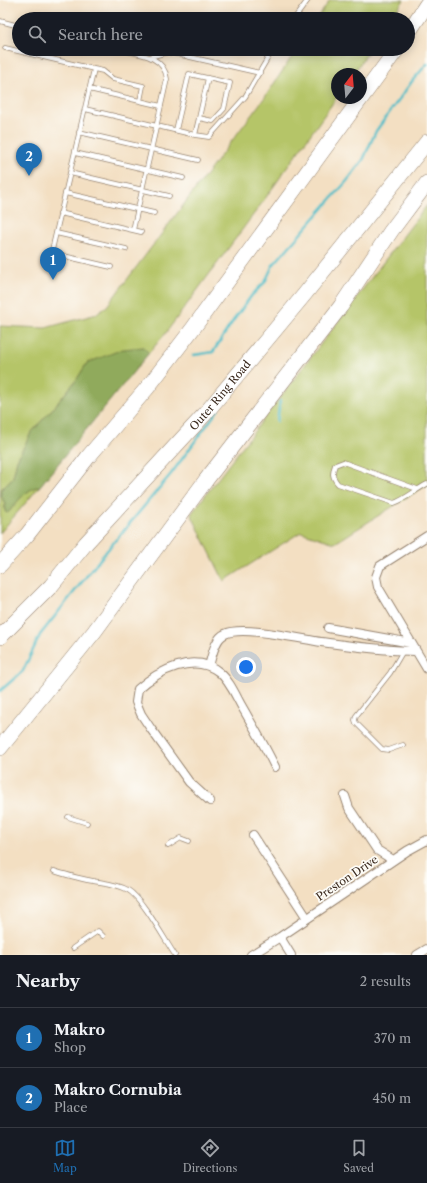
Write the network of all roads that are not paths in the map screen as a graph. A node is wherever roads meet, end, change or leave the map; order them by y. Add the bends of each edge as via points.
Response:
1 (308, 0) edge
2 (427, 4) edge
3 (299, 12) edge
4 (0, 22) edge
5 (415, 22) edge
6 (12, 25) edge
7 (5, 48) dead end
8 (12, 50) edge
9 (39, 56) edge
10 (146, 56) edge
11 (154, 56) edge
12 (186, 56) edge
13 (269, 56) edge
14 (392, 56) edge
15 (150, 57) junction
16 (94, 69) junction
17 (260, 73) junction
18 (208, 78) junction
19 (89, 89) junction
20 (140, 101) junction
21 (161, 106) junction
22 (85, 109) junction
23 (199, 118) junction
24 (157, 126) junction
25 (176, 130) junction
26 (79, 132) junction
27 (195, 135) junction
28 (427, 142) edge
29 (151, 149) junction
30 (74, 153) junction
31 (198, 160) dead end
32 (147, 169) junction
33 (70, 173) junction
34 (183, 178) dead end
35 (427, 183) edge
36 (142, 190) junction
37 (65, 193) junction
38 (169, 196) dead end
39 (138, 210) junction
40 (60, 213) junction
41 (154, 213) dead end
42 (133, 230) junction
43 (141, 232) dead end
44 (56, 233) junction
45 (126, 249) dead end
46 (51, 253) junction
47 (49, 263) dead end
48 (111, 267) dead end
49 (427, 484) edge
50 (417, 489) junction
51 (427, 536) edge
52 (0, 565) edge
53 (328, 628) dead end
54 (0, 637) edge
55 (411, 643) junction
56 (403, 651) junction
57 (416, 651) junction
58 (209, 666) junction
59 (427, 669) edge
60 (403, 745) dead end
61 (0, 748) edge
62 (275, 767) dead end
63 (345, 796) dead end
64 (210, 801) dead end
65 (68, 817) dead end
66 (87, 823) dead end
67 (253, 835) dead end
68 (427, 840) edge
69 (189, 841) dead end
70 (168, 846) dead end
71 (393, 860) junction
72 (54, 871) dead end
73 (307, 918) junction
74 (103, 936) dead end
75 (280, 937) junction
76 (73, 948) dead end
77 (427, 949) edge
78 (175, 955) edge
79 (251, 955) edge
80 (291, 955) edge
81 (417, 955) edge

1 - 3 lane
2 - 5 highway
4 - 6 lane
7 - 8 lane
9 - 16 lane
10 - 15 lane
11 - 15 lane
12 - 17 lane
13 - 17 lane
14 - 52 highway via 148,387
15 - 21 lane via 160,64 166,75 167,83
16 - 19 lane
16 - 20 lane via 103,71 113,79 144,86
17 - 27 lane via 245,97 209,137
18 - 23 lane
18 - 23 lane via 230,83 226,102 224,109 213,121
18 - 25 lane via 189,74
19 - 20 lane
19 - 22 lane
20 - 21 lane
21 - 24 lane
22 - 24 lane
22 - 26 lane
23 - 27 lane
24 - 25 lane
24 - 29 lane
25 - 27 lane
26 - 29 lane
26 - 30 lane
28 - 54 highway, Outer Ring Road via 204,415 86,543 50,586
29 - 31 lane
29 - 32 lane
30 - 32 lane
30 - 33 lane
32 - 34 lane
32 - 36 lane
33 - 36 lane
33 - 37 lane
35 - 61 highway via 341,306 206,480 94,632
36 - 38 lane
36 - 39 lane
37 - 39 lane
37 - 40 lane
39 - 41 lane
39 - 42 lane
40 - 42 lane
40 - 44 lane
42 - 43 lane
44 - 45 lane
44 - 46 lane
46 - 47 lane
46 - 48 lane
49 - 50 lane
50 - 50 lane via 394,503 338,484 334,480 333,472 335,465 343,462
51 - 55 street via 380,566 376,577 378,587
53 - 55 street
55 - 57 street
56 - 57 street
56 - 58 street via 322,642 256,631 232,632 218,639
56 - 60 lane via 355,720 382,749 389,750
57 - 59 street
58 - 62 street via 220,672 229,683
58 - 64 street via 175,666 158,674 138,689 136,702 166,751 189,782
63 - 71 street via 349,808 378,850
65 - 66 lane
67 - 73 street
68 - 71 street, Preston Drive
69 - 70 lane via 182,838
71 - 73 street, Preston Drive
72 - 78 lane via 129,890 146,910
73 - 75 street, Preston Drive
74 - 76 lane via 98,931
75 - 79 street, Preston Drive
75 - 80 street
77 - 81 street

